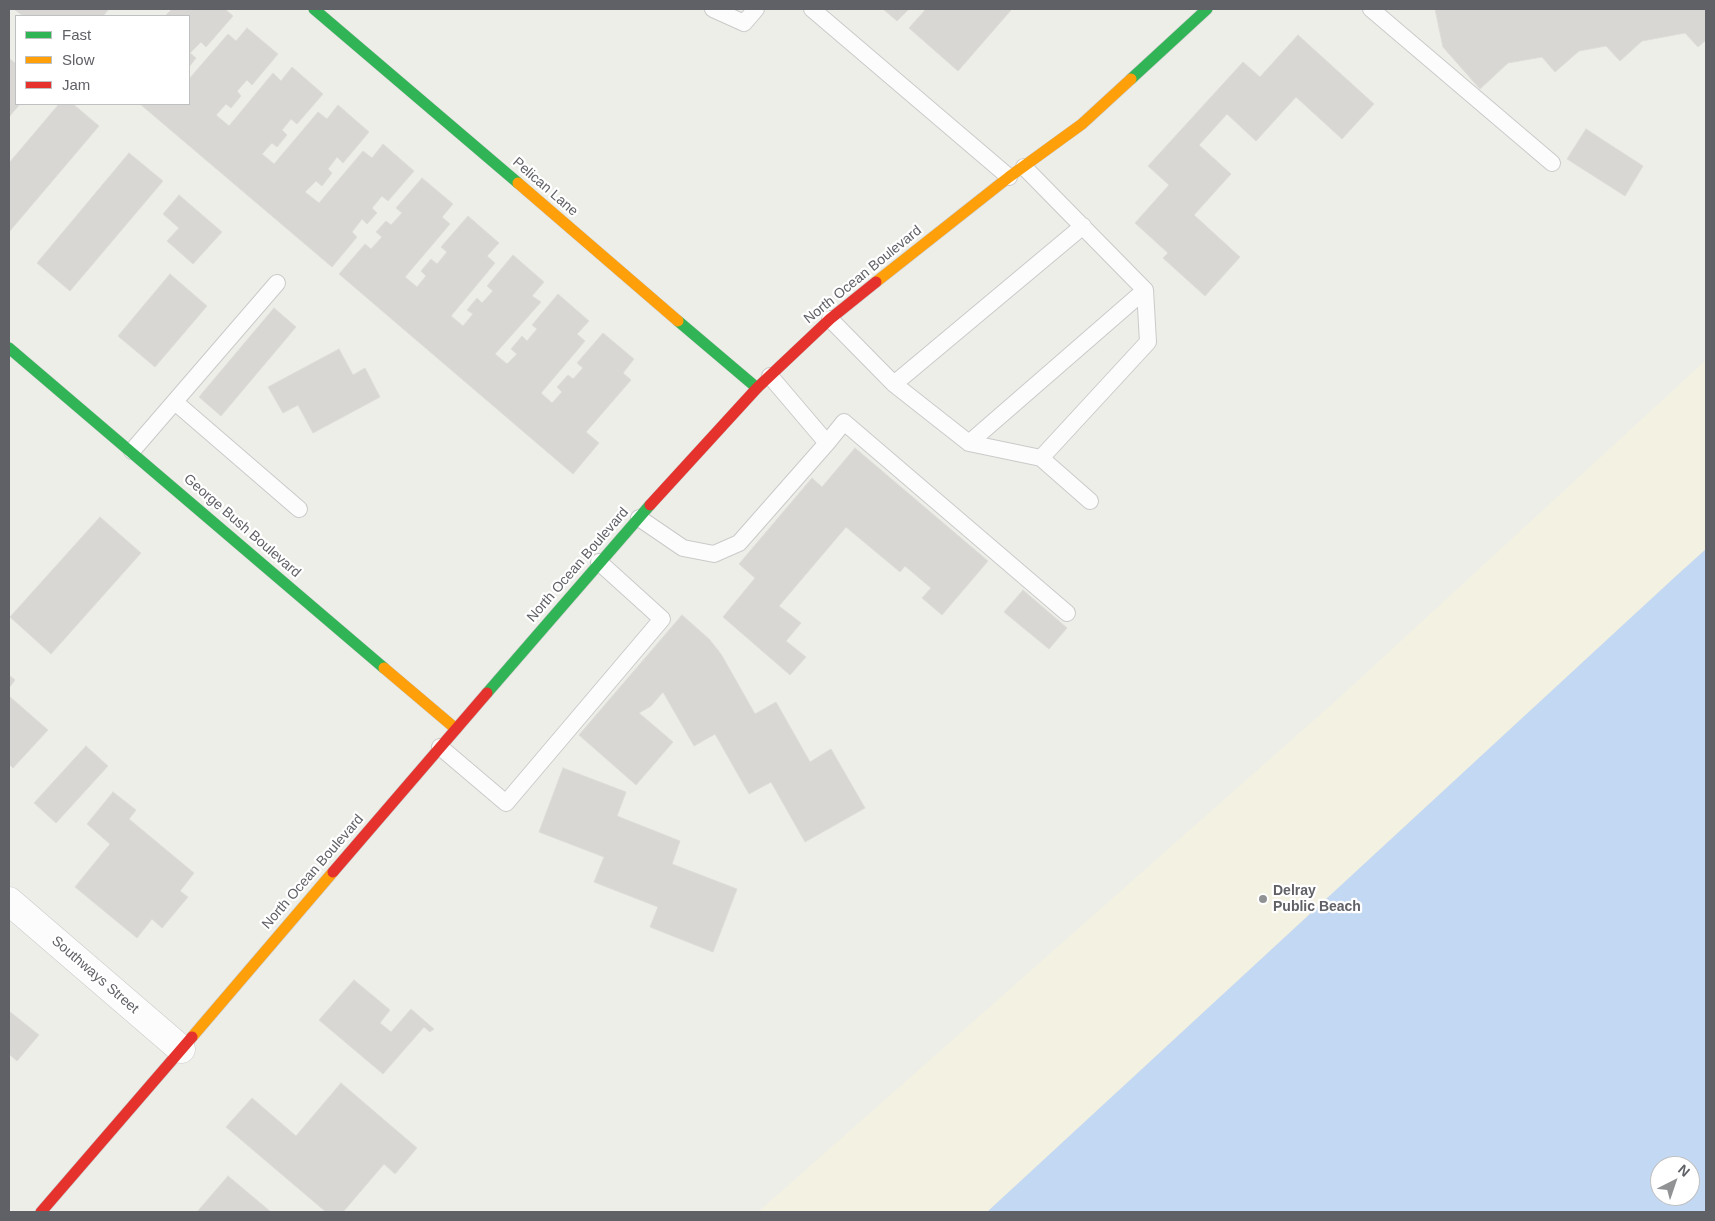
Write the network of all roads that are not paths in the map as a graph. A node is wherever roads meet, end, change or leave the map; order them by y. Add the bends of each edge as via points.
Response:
1 (314, 9) edge
2 (713, 9) edge
3 (756, 9) edge
4 (812, 9) edge
5 (1207, 9) edge
6 (1371, 9) edge
7 (1552, 163) dead end
8 (1024, 167) junction
9 (1009, 178) junction
10 (1083, 226) junction
11 (277, 283) dead end
12 (1145, 290) junction
13 (830, 319) junction
14 (9, 348) edge
15 (770, 376) junction
16 (894, 384) junction
17 (757, 388) junction
18 (175, 402) junction
19 (827, 443) junction
20 (969, 443) junction
21 (132, 451) junction
22 (1041, 458) junction
23 (1090, 501) dead end
24 (299, 509) dead end
25 (639, 518) junction
26 (599, 562) junction
27 (1067, 613) dead end
28 (456, 729) junction
29 (440, 746) junction
30 (9, 901) edge
31 (181, 1049) junction
32 (41, 1212) edge

1 - 17 main road, Pelican Lane
2 - 3 lane via 744,24
4 - 9 lane
5 - 8 main road, North Ocean Boulevard via 1082,124
6 - 7 lane
8 - 9 main road, North Ocean Boulevard
8 - 10 lane
9 - 13 main road, North Ocean Boulevard
10 - 12 lane
10 - 16 lane
11 - 18 lane
12 - 20 lane
12 - 22 lane via 1148,342
13 - 15 main road, North Ocean Boulevard
13 - 16 lane
14 - 21 main road, George Bush Boulevard
15 - 17 main road, North Ocean Boulevard
15 - 19 lane
16 - 20 lane
17 - 25 main road, North Ocean Boulevard
18 - 21 lane
18 - 24 lane
19 - 25 lane via 739,543 714,554 683,548
19 - 27 lane via 844,422
20 - 22 lane
21 - 28 main road, George Bush Boulevard
22 - 23 lane
25 - 26 main road, North Ocean Boulevard
26 - 28 main road, North Ocean Boulevard
26 - 29 lane via 662,619 506,803
28 - 29 main road, North Ocean Boulevard
29 - 31 main road, North Ocean Boulevard
30 - 31 street, Southways Street
31 - 32 main road, North Ocean Boulevard

